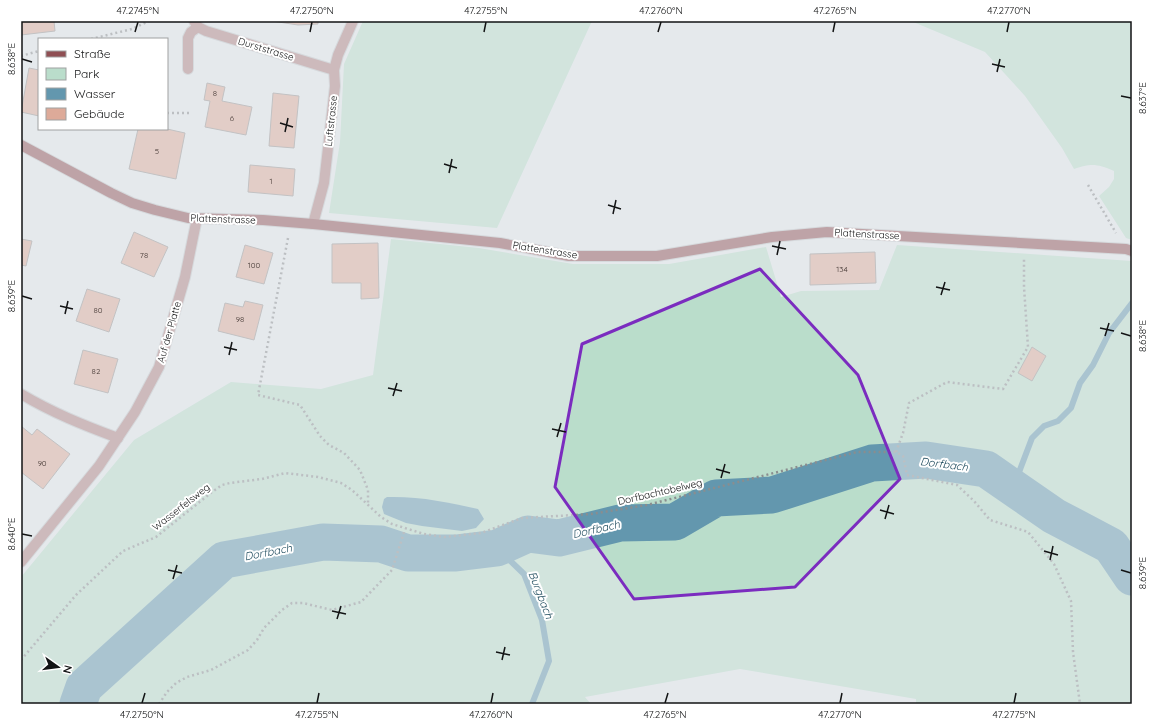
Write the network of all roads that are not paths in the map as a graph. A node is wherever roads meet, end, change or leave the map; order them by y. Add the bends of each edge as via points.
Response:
1 (353, 21) edge
2 (196, 24) edge
3 (188, 69) dead end
4 (334, 70) junction
5 (21, 145) edge
6 (197, 218) junction
7 (313, 224) junction
8 (1129, 250) edge
9 (21, 394) edge
10 (118, 438) junction
11 (21, 562) edge

1 - 4 street, Luftstrasse
2 - 3 street, Durststrasse via 188,38
2 - 4 street, Durststrasse via 206,31
4 - 7 street, Luftstrasse via 335,86 324,183
5 - 6 street, Plattenstrasse via 132,203 188,218
6 - 7 street, Plattenstrasse
6 - 10 street, Auf der Platte via 185,277 159,367
7 - 8 street, Plattenstrasse via 500,243 569,256 657,256 772,237 827,232
9 - 10 street via 70,420
10 - 11 street, Auf der Platte via 99,466

